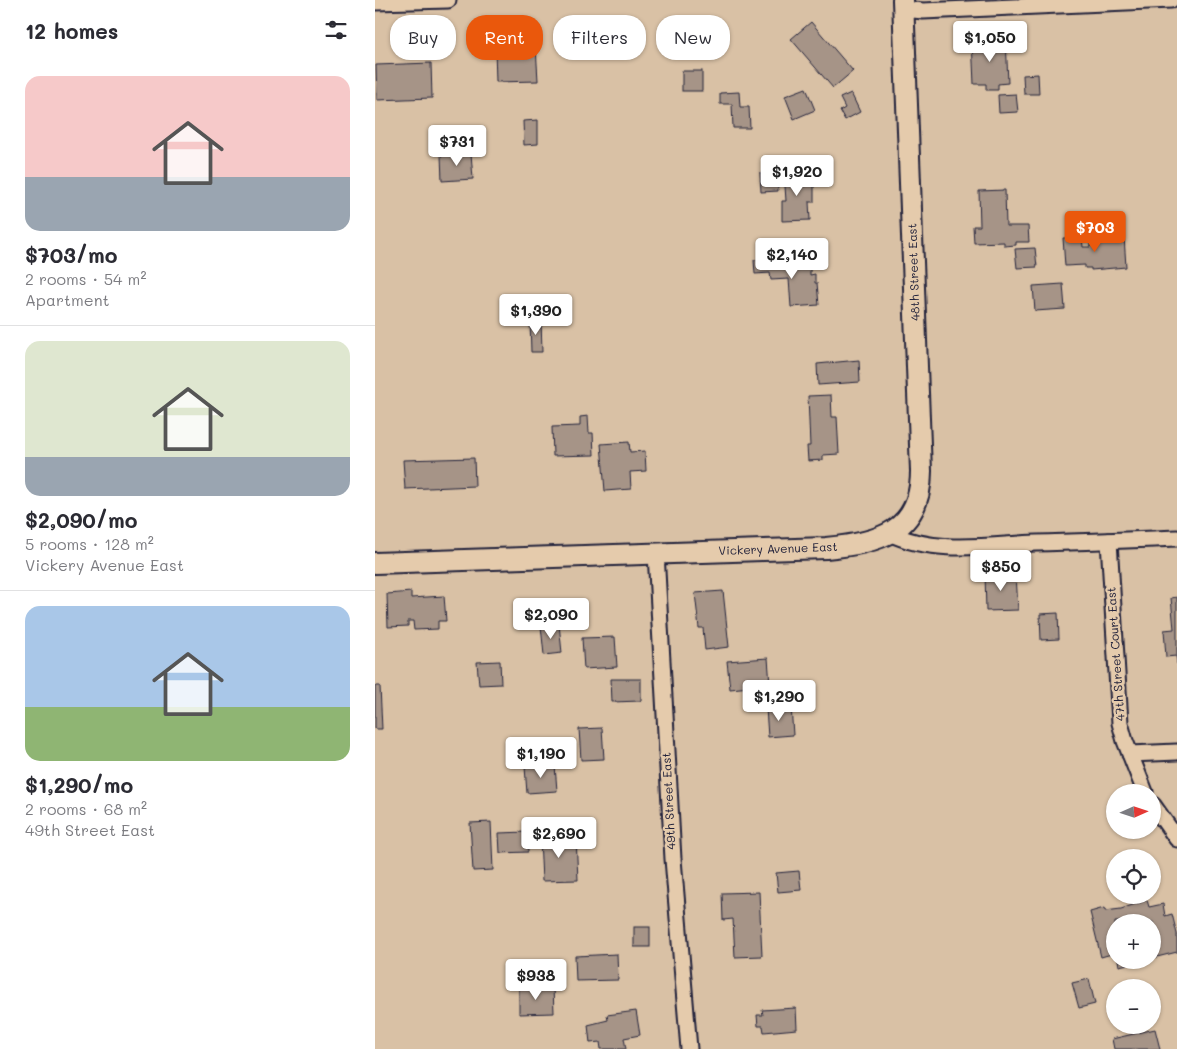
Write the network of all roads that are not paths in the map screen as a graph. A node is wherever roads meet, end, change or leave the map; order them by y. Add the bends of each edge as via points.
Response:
1 (449, 0) edge
2 (1171, 0) edge
3 (375, 2) edge
4 (903, 4) edge
5 (890, 533) junction
6 (1177, 538) edge
7 (1109, 541) junction
8 (656, 553) junction
9 (375, 563) edge
10 (1177, 752) edge
11 (1130, 754) junction
12 (1142, 784) edge
13 (1161, 816) edge
14 (1177, 839) edge
15 (689, 1049) edge

1 - 3 street
2 - 4 street via 923,12
4 - 5 street, 48th Street East via 921,481 913,513
5 - 7 street via 905,540 935,545
5 - 8 street, Vickery Avenue East via 871,541 826,548
6 - 7 street
7 - 11 street, 47th Street Court East via 1121,723
8 - 9 street, Vickery Avenue East
8 - 15 street, 49th Street East via 673,860
10 - 11 street
11 - 12 street, 47th Street Court East
13 - 14 street

